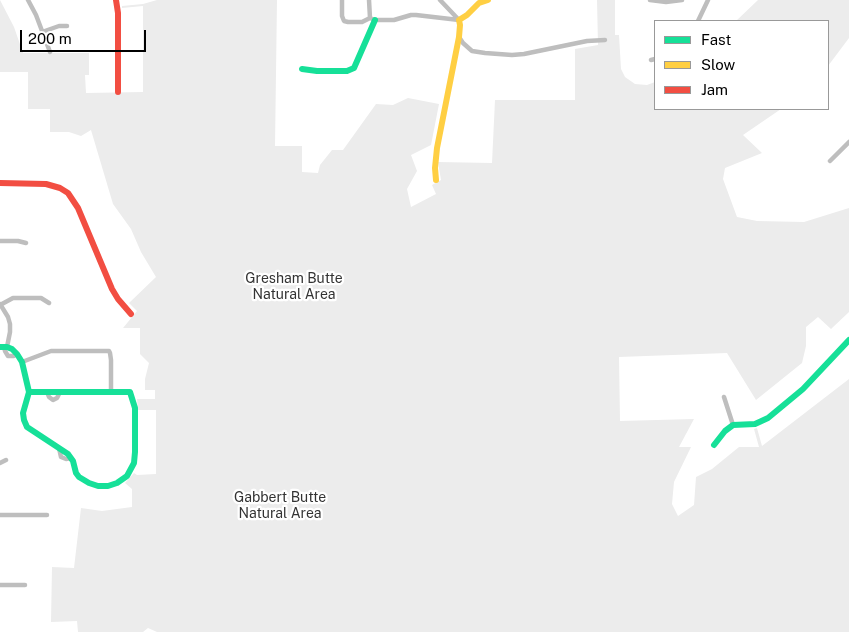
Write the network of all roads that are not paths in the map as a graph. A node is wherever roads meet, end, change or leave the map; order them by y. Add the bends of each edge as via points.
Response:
1 (28, 0) edge
2 (116, 0) edge
3 (342, 0) edge
4 (369, 0) edge
5 (440, 0) edge
6 (488, 0) edge
7 (650, 0) edge
8 (682, 0) edge
9 (708, 0) edge
10 (373, 19) junction
11 (459, 20) junction
12 (698, 20) edge
13 (67, 26) dead end
14 (42, 32) junction
15 (459, 36) junction
16 (605, 40) dead end
17 (50, 52) dead end
18 (302, 69) dead end
19 (118, 92) dead end
20 (849, 142) edge
21 (830, 161) dead end
22 (436, 180) dead end
23 (0, 183) edge
24 (0, 241) edge
25 (26, 243) dead end
26 (49, 303) dead end
27 (0, 304) edge
28 (131, 314) dead end
29 (849, 340) edge
30 (4, 347) edge
31 (22, 362) junction
32 (30, 392) junction
33 (111, 392) junction
34 (724, 397) dead end
35 (733, 425) junction
36 (714, 445) dead end
37 (6, 460) dead end
38 (0, 463) edge
39 (0, 515) edge
40 (48, 515) dead end
41 (0, 585) edge
42 (24, 585) dead end

1 - 14 street
2 - 19 street
3 - 10 street via 344,21
4 - 10 street
5 - 11 street
6 - 11 street via 479,3
7 - 8 street
9 - 12 street
10 - 11 street via 394,20 416,15
10 - 18 street via 354,68 347,71
11 - 15 street
13 - 14 street
14 - 17 street
15 - 16 street via 472,51 512,55 587,40
15 - 22 street via 439,131
20 - 21 street
23 - 28 street via 46,184 68,193 78,208 112,289
24 - 25 street
26 - 27 street via 40,298 13,298
27 - 30 street via 10,324
29 - 35 street via 803,389 768,418 755,424
30 - 31 street via 17,354
31 - 32 street
31 - 33 street via 51,352 108,352
32 - 33 street
32 - 33 street via 23,413 25,423 68,454 79,477 103,486 113,485 127,476 134,463 135,452 135,408 130,392
34 - 35 street
35 - 36 street
37 - 38 street
39 - 40 street
41 - 42 street

